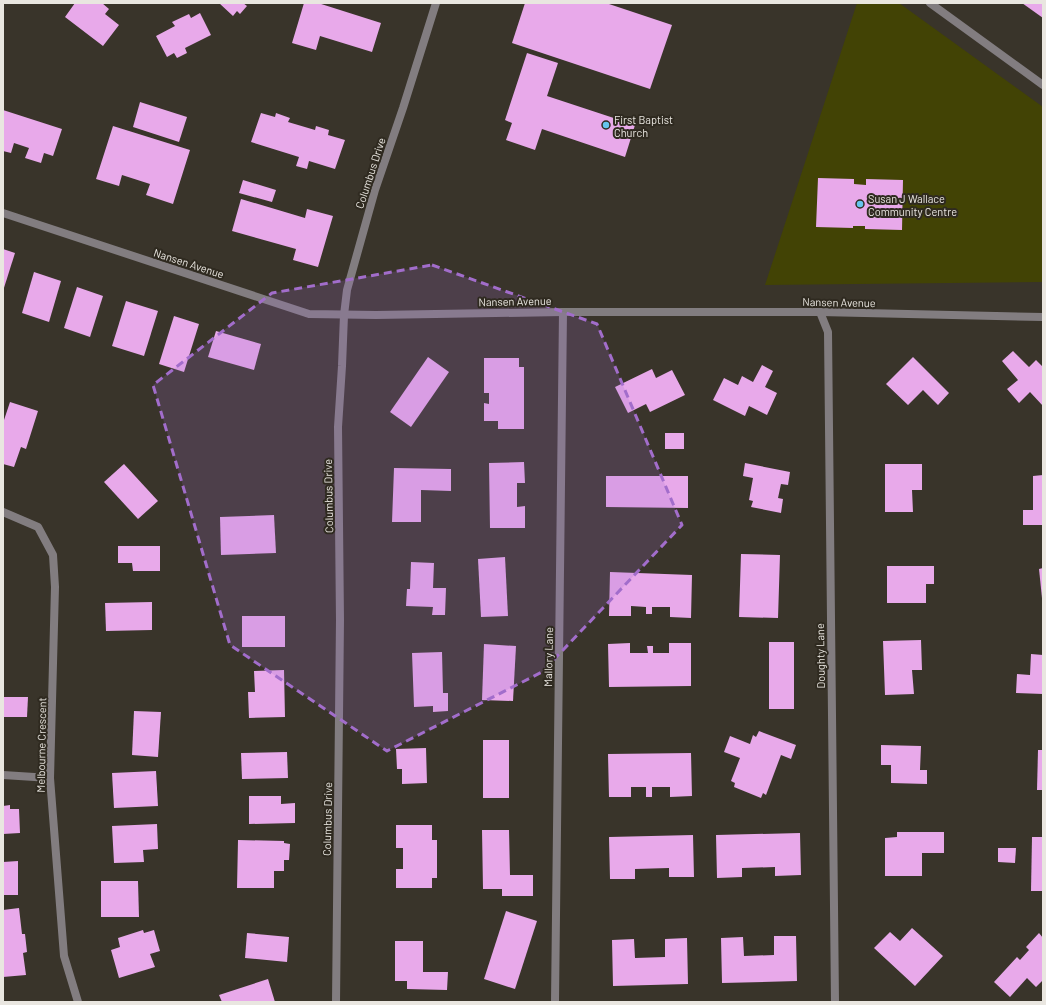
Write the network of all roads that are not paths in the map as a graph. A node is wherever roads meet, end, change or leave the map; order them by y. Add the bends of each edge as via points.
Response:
1 (436, 3) edge
2 (930, 3) edge
3 (941, 6) edge
4 (1043, 85) edge
5 (3, 213) edge
6 (563, 312) junction
7 (820, 312) junction
8 (344, 315) junction
9 (1043, 317) edge
10 (3, 512) edge
11 (3, 775) edge
12 (50, 778) junction
13 (78, 1002) edge
14 (336, 1002) edge
15 (555, 1002) edge
16 (835, 1002) edge

1 - 8 street, Columbus Drive via 375,190 347,290
2 - 3 street
3 - 4 street
5 - 8 street, Nansen Avenue via 309,314
6 - 7 street, Nansen Avenue
6 - 8 street, Nansen Avenue
6 - 15 street, Mallory Lane
7 - 9 street, Nansen Avenue
7 - 16 street, Doughty Lane via 828,332
8 - 14 street, Columbus Drive via 338,427 340,620
10 - 12 street, Melbourne Crescent via 38,527 53,555 55,587
11 - 12 street
12 - 13 street, Melbourne Crescent via 64,956

